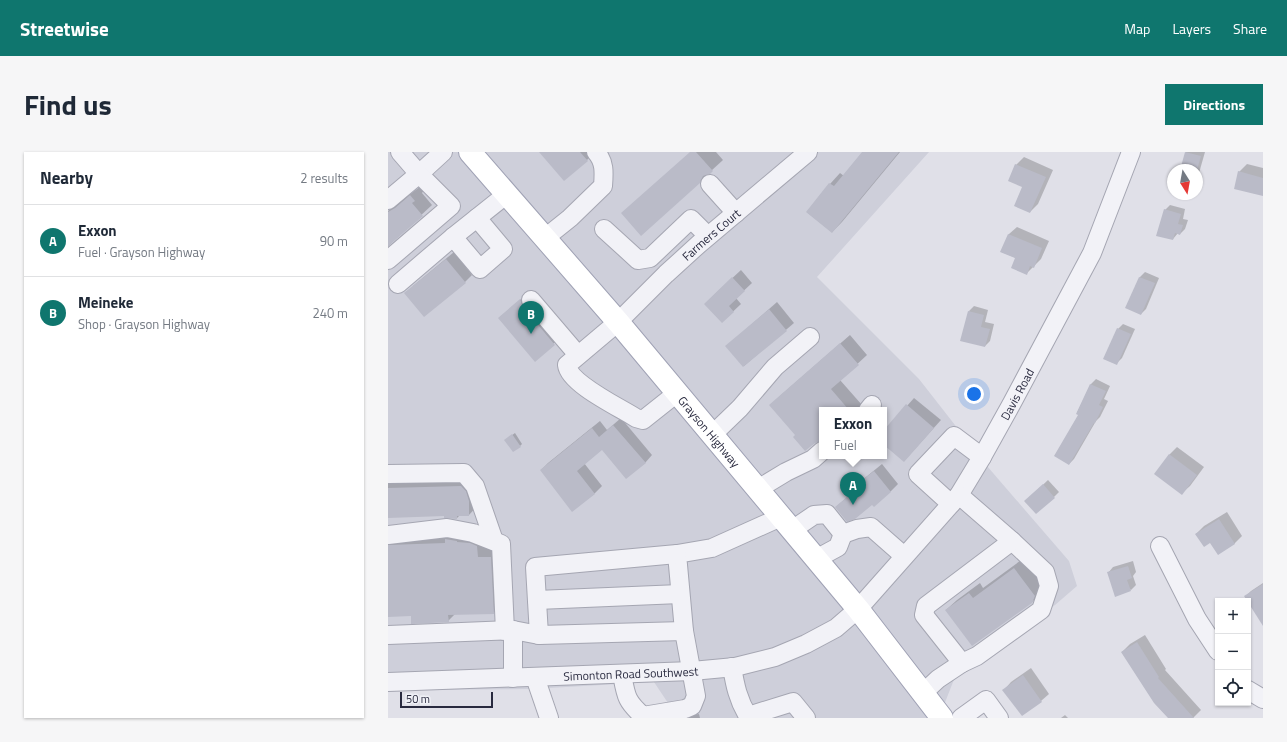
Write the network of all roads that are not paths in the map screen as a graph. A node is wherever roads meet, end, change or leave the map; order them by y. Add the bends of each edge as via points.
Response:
1 (391, 152) edge
2 (400, 152) edge
3 (443, 152) edge
4 (470, 152) edge
5 (596, 152) edge
6 (808, 152) edge
7 (1131, 152) edge
8 (388, 155) edge
9 (419, 174) junction
10 (710, 184) dead end
11 (506, 194) junction
12 (388, 200) edge
13 (736, 213) junction
14 (477, 218) junction
15 (604, 228) dead end
16 (708, 236) junction
17 (453, 237) junction
18 (545, 238) junction
19 (650, 258) junction
20 (388, 260) edge
21 (666, 274) junction
22 (398, 284) dead end
23 (531, 300) dead end
24 (618, 322) junction
25 (810, 337) dead end
26 (578, 355) junction
27 (677, 392) junction
28 (712, 435) junction
29 (819, 454) edge
30 (982, 457) junction
31 (388, 474) edge
32 (758, 489) junction
33 (955, 500) junction
34 (786, 523) junction
35 (843, 534) junction
36 (388, 535) edge
37 (494, 541) junction
38 (1012, 541) junction
39 (1160, 546) dead end
40 (677, 554) junction
41 (904, 556) junction
42 (816, 559) junction
43 (680, 594) junction
44 (537, 600) junction
45 (858, 609) junction
46 (1029, 613) junction
47 (509, 631) junction
48 (684, 631) junction
49 (388, 635) edge
50 (540, 635) junction
51 (1002, 639) junction
52 (1215, 646) edge
53 (962, 664) junction
54 (732, 667) junction
55 (692, 671) junction
56 (622, 674) junction
57 (535, 677) junction
58 (513, 678) junction
59 (388, 682) edge
60 (1251, 692) edge
61 (923, 693) junction
62 (1263, 699) edge
63 (696, 712) edge
64 (549, 718) edge
65 (806, 718) edge
66 (942, 718) edge
67 (961, 718) edge
68 (999, 718) edge

1 - 8 street
2 - 9 street
3 - 9 street
4 - 11 main road, Grayson Highway
5 - 18 street via 604,169 603,186
6 - 13 street, Farmers Court
7 - 30 street, Davis Road via 1092,253
9 - 12 street
9 - 20 street via 451,206
10 - 13 street
11 - 14 street
11 - 18 main road, Grayson Highway
13 - 16 street, Farmers Court
14 - 17 street
14 - 17 street via 503,249 480,269
15 - 19 street via 638,260
16 - 19 street via 691,219
16 - 21 street, Farmers Court
17 - 22 street
18 - 24 main road, Grayson Highway
19 - 21 street
21 - 24 street, Farmers Court
23 - 26 street
24 - 26 street, Farmers Court
24 - 27 main road, Grayson Highway
25 - 28 street via 776,367
26 - 27 street, Farmers Court via 567,365 576,379 590,391 643,420
27 - 28 main road, Grayson Highway
28 - 32 main road, Grayson Highway
29 - 32 street
30 - 33 street, Davis Road
30 - 33 street via 954,436 918,474
31 - 37 street via 464,473 475,486
32 - 34 main road, Grayson Highway
33 - 38 street
33 - 41 street, Davis Road
34 - 35 street via 827,514
34 - 40 street via 712,548
34 - 42 main road, Grayson Highway
35 - 41 street via 871,528
35 - 42 street via 838,547
36 - 37 street via 447,528 473,533
37 - 47 street via 501,544
38 - 46 street via 1045,572 1049,586
38 - 53 street via 926,606 924,615
39 - 52 street via 1197,619
40 - 43 street
40 - 44 street via 535,567
41 - 45 street, Davis Road
42 - 45 main road, Grayson Highway
43 - 44 street
43 - 48 street
44 - 50 street
45 - 54 street, Simonton Road Southwest via 836,628 806,644 775,657
45 - 61 main road, Grayson Highway
46 - 51 street via 1006,629
46 - 51 street via 1041,610
47 - 49 street
47 - 50 street
47 - 58 street
48 - 50 street
48 - 55 street
51 - 53 street
53 - 61 street via 938,679
54 - 55 street, Simonton Road Southwest
54 - 65 street via 735,687 748,716 793,702
55 - 56 street, Simonton Road Southwest
55 - 63 street
56 - 57 street, Simonton Road Southwest
56 - 63 street via 626,695 632,706 643,716 685,709
57 - 58 street, Simonton Road Southwest
57 - 64 street
58 - 59 street, Simonton Road Southwest
60 - 62 street
61 - 66 main road, Grayson Highway
67 - 68 street via 986,700

